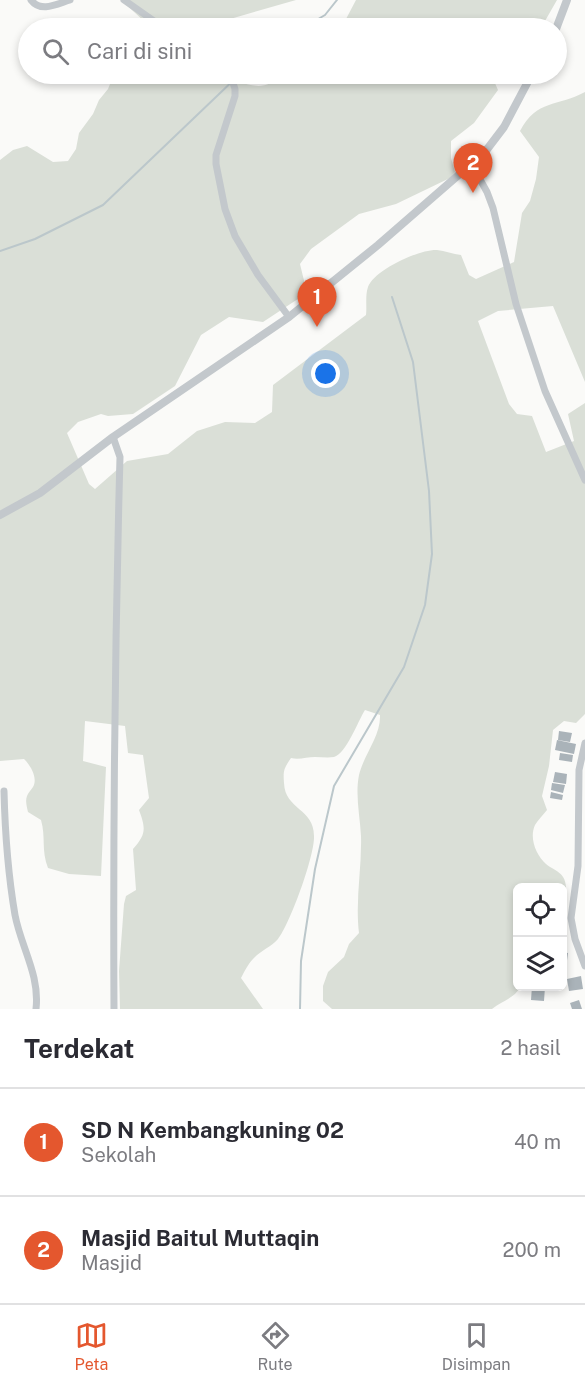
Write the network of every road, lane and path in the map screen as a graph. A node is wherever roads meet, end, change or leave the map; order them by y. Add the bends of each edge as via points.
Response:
1 (31, 0) edge
2 (70, 0) edge
3 (124, 0) edge
4 (567, 0) edge
5 (150, 18) edge
6 (560, 18) edge
7 (233, 84) edge
8 (527, 84) edge
9 (472, 165) junction
10 (289, 317) junction
11 (113, 437) junction
12 (585, 480) edge
13 (0, 515) edge
14 (585, 744) edge
15 (582, 769) edge
16 (4, 790) dead end
17 (581, 857) edge
18 (0, 879) edge
19 (10, 880) junction
20 (585, 966) edge
21 (36, 1009) edge
22 (114, 1009) edge

1 - 2 street via 42,8
3 - 5 street
4 - 6 street
7 - 10 street via 235,96 216,155 225,209 235,236 258,275
8 - 9 street via 504,127
9 - 10 street
9 - 12 street via 488,192 516,304 544,391
10 - 11 street
11 - 13 street via 40,493
11 - 22 street via 120,457
14 - 15 street
15 - 17 street
16 - 19 street
17 - 20 street via 571,918
18 - 19 street
19 - 21 street via 15,916 32,964

